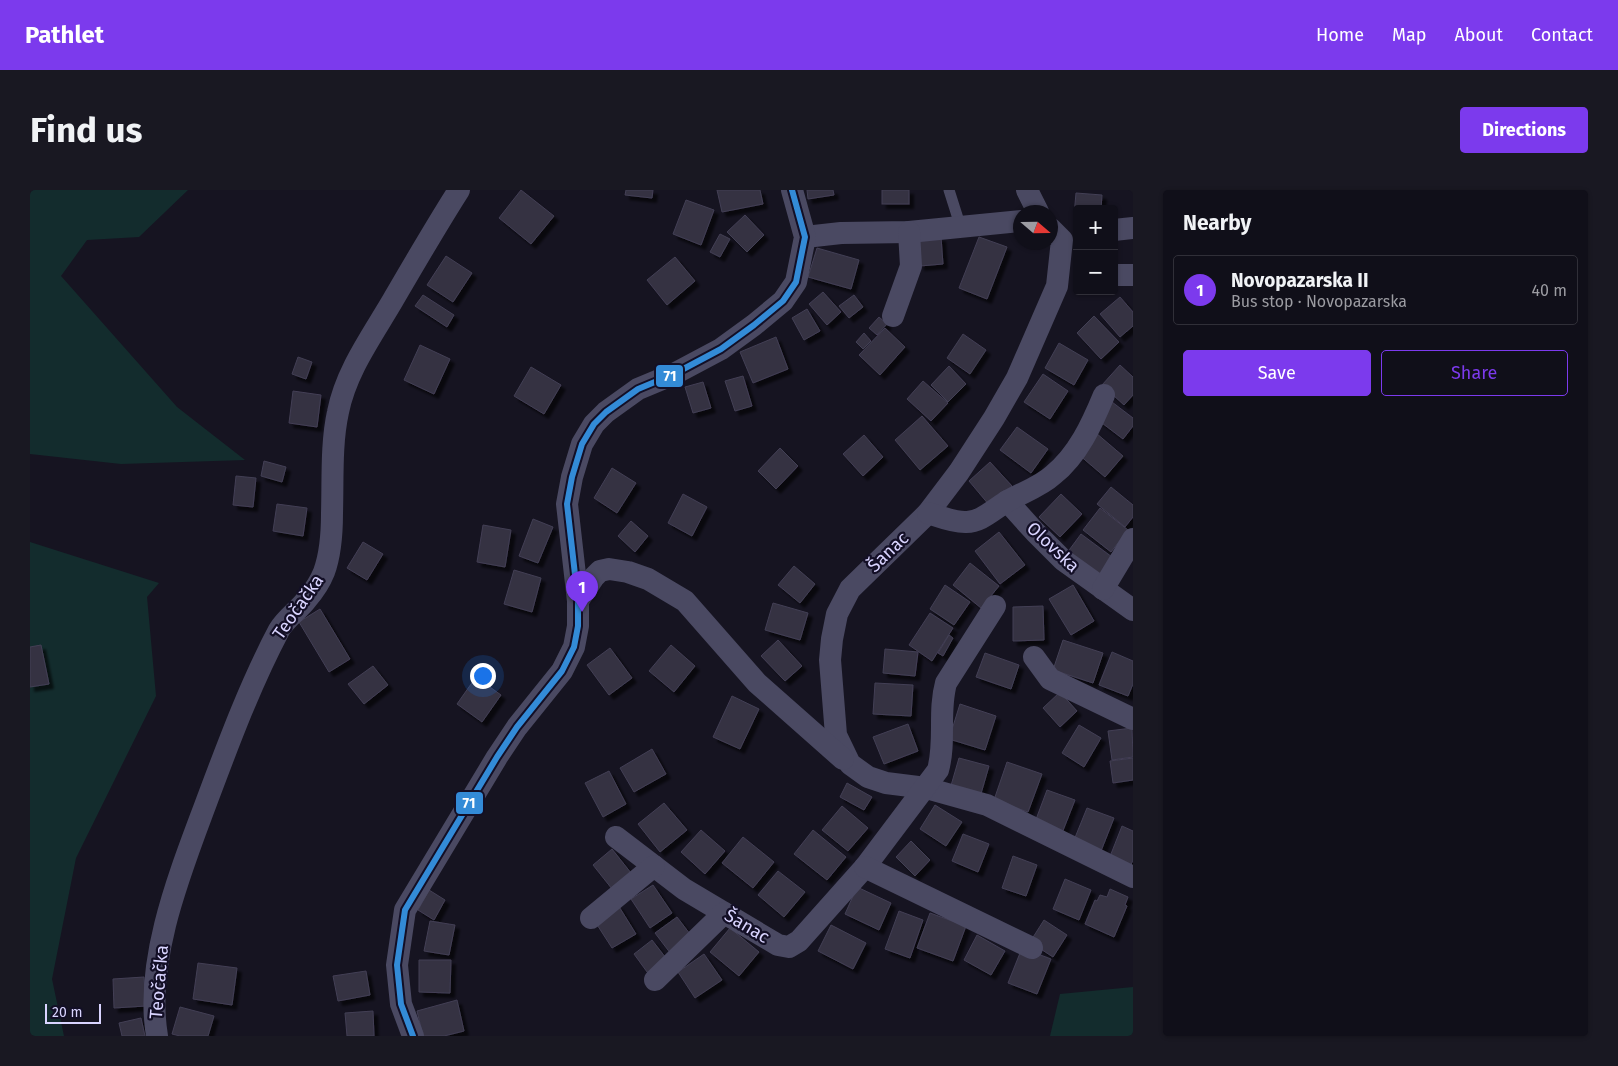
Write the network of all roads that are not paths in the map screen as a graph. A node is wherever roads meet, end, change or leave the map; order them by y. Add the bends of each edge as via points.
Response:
1 (459, 190) edge
2 (792, 190) edge
3 (949, 190) edge
4 (1027, 190) edge
5 (1034, 205) edge
6 (1013, 222) edge
7 (961, 228) junction
8 (1133, 228) edge
9 (1118, 230) edge
10 (910, 232) junction
11 (1063, 235) edge
12 (805, 237) junction
13 (1118, 275) edge
14 (1133, 275) edge
15 (1067, 284) edge
16 (893, 316) dead end
17 (1104, 395) dead end
18 (1007, 501) junction
19 (928, 513) junction
20 (1133, 539) edge
21 (1103, 589) junction
22 (578, 601) junction
23 (995, 606) dead end
24 (1133, 610) edge
25 (1034, 658) dead end
26 (1133, 719) edge
27 (850, 764) junction
28 (926, 788) junction
29 (616, 837) dead end
30 (654, 866) junction
31 (865, 867) junction
32 (1133, 877) edge
33 (724, 913) junction
34 (591, 918) dead end
35 (1032, 948) dead end
36 (655, 980) dead end
37 (157, 1036) edge
38 (413, 1036) edge

1 - 37 street, Teočačka via 344,386 337,413 334,447 330,550 319,583 281,627 250,690 177,881 165,923 158,967 154,1003
2 - 12 street
3 - 7 lane
4 - 5 street
6 - 7 street
7 - 10 street
8 - 9 street
10 - 12 street
10 - 16 street via 911,266
11 - 15 street, Šanac
12 - 22 street via 796,282 783,301 721,349 638,389 594,424 582,444 567,504
13 - 14 street
15 - 19 street, Šanac via 994,418
17 - 18 street via 1093,421 1072,455 1052,476
18 - 19 street via 975,522 956,521
18 - 21 street, Olovska via 1063,560
19 - 27 street, Šanac via 850,589 837,614 830,660 832,695 836,735
20 - 21 street
21 - 24 street, Olovska
22 - 27 street via 594,576 609,569 648,579 685,601 757,683
22 - 38 street via 574,647 562,671 497,757 405,910 397,965 400,1004
23 - 28 street, Šanac via 946,683 942,698 942,755 938,770
25 - 26 street via 1050,679
27 - 28 street via 868,777 886,783
28 - 31 street, Šanac
28 - 32 street via 987,806
29 - 30 street, Šanac
30 - 33 street, Šanac
30 - 34 street
31 - 33 street, Šanac via 789,947 778,945
31 - 35 street
33 - 36 street

